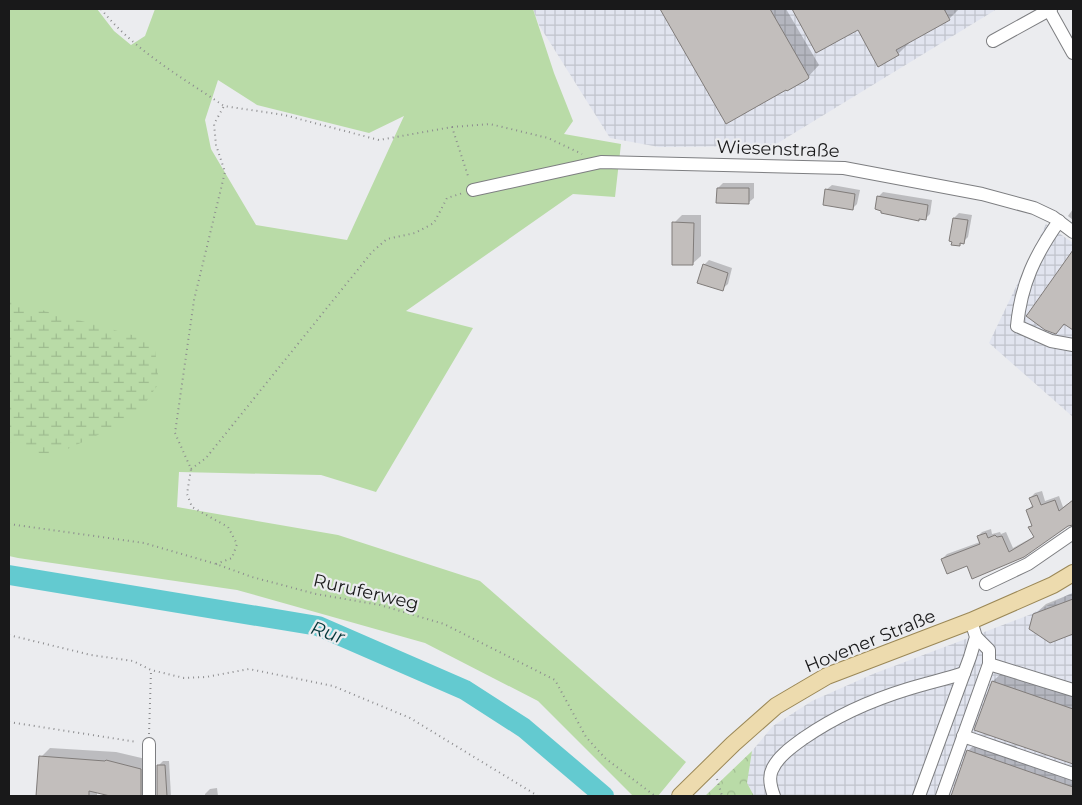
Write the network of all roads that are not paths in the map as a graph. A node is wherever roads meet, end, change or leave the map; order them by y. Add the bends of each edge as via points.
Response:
1 (1050, 9) edge
2 (993, 41) dead end
3 (1073, 53) edge
4 (473, 190) road end
5 (1059, 221) junction
6 (1073, 232) edge
7 (1073, 345) edge
8 (1073, 532) edge
9 (1073, 574) edge
10 (986, 584) dead end
11 (971, 621) junction
12 (976, 637) junction
13 (989, 664) junction
14 (964, 673) junction
15 (1073, 690) edge
16 (964, 736) junction
17 (149, 744) road end
18 (1073, 774) edge
19 (149, 796) edge
20 (680, 796) edge
21 (774, 796) edge
22 (919, 796) edge
23 (942, 796) edge

1 - 2 street
1 - 3 street
4 - 5 street, Wiesenstraße via 600,162 844,168 982,194 1034,208
5 - 6 street, Wiesenstraße
5 - 7 street via 1033,261 1019,307 1017,326 1051,341
8 - 10 street via 1028,564
9 - 11 main road, Hovener Straße via 1053,586
11 - 12 street
11 - 20 main road, Hovener Straße via 827,676 776,706 710,774
12 - 13 street via 990,650
12 - 14 street
13 - 15 street
13 - 16 street
14 - 21 street via 857,707 813,732 793,745 771,770
14 - 22 street
16 - 18 street
16 - 23 street
17 - 19 street

